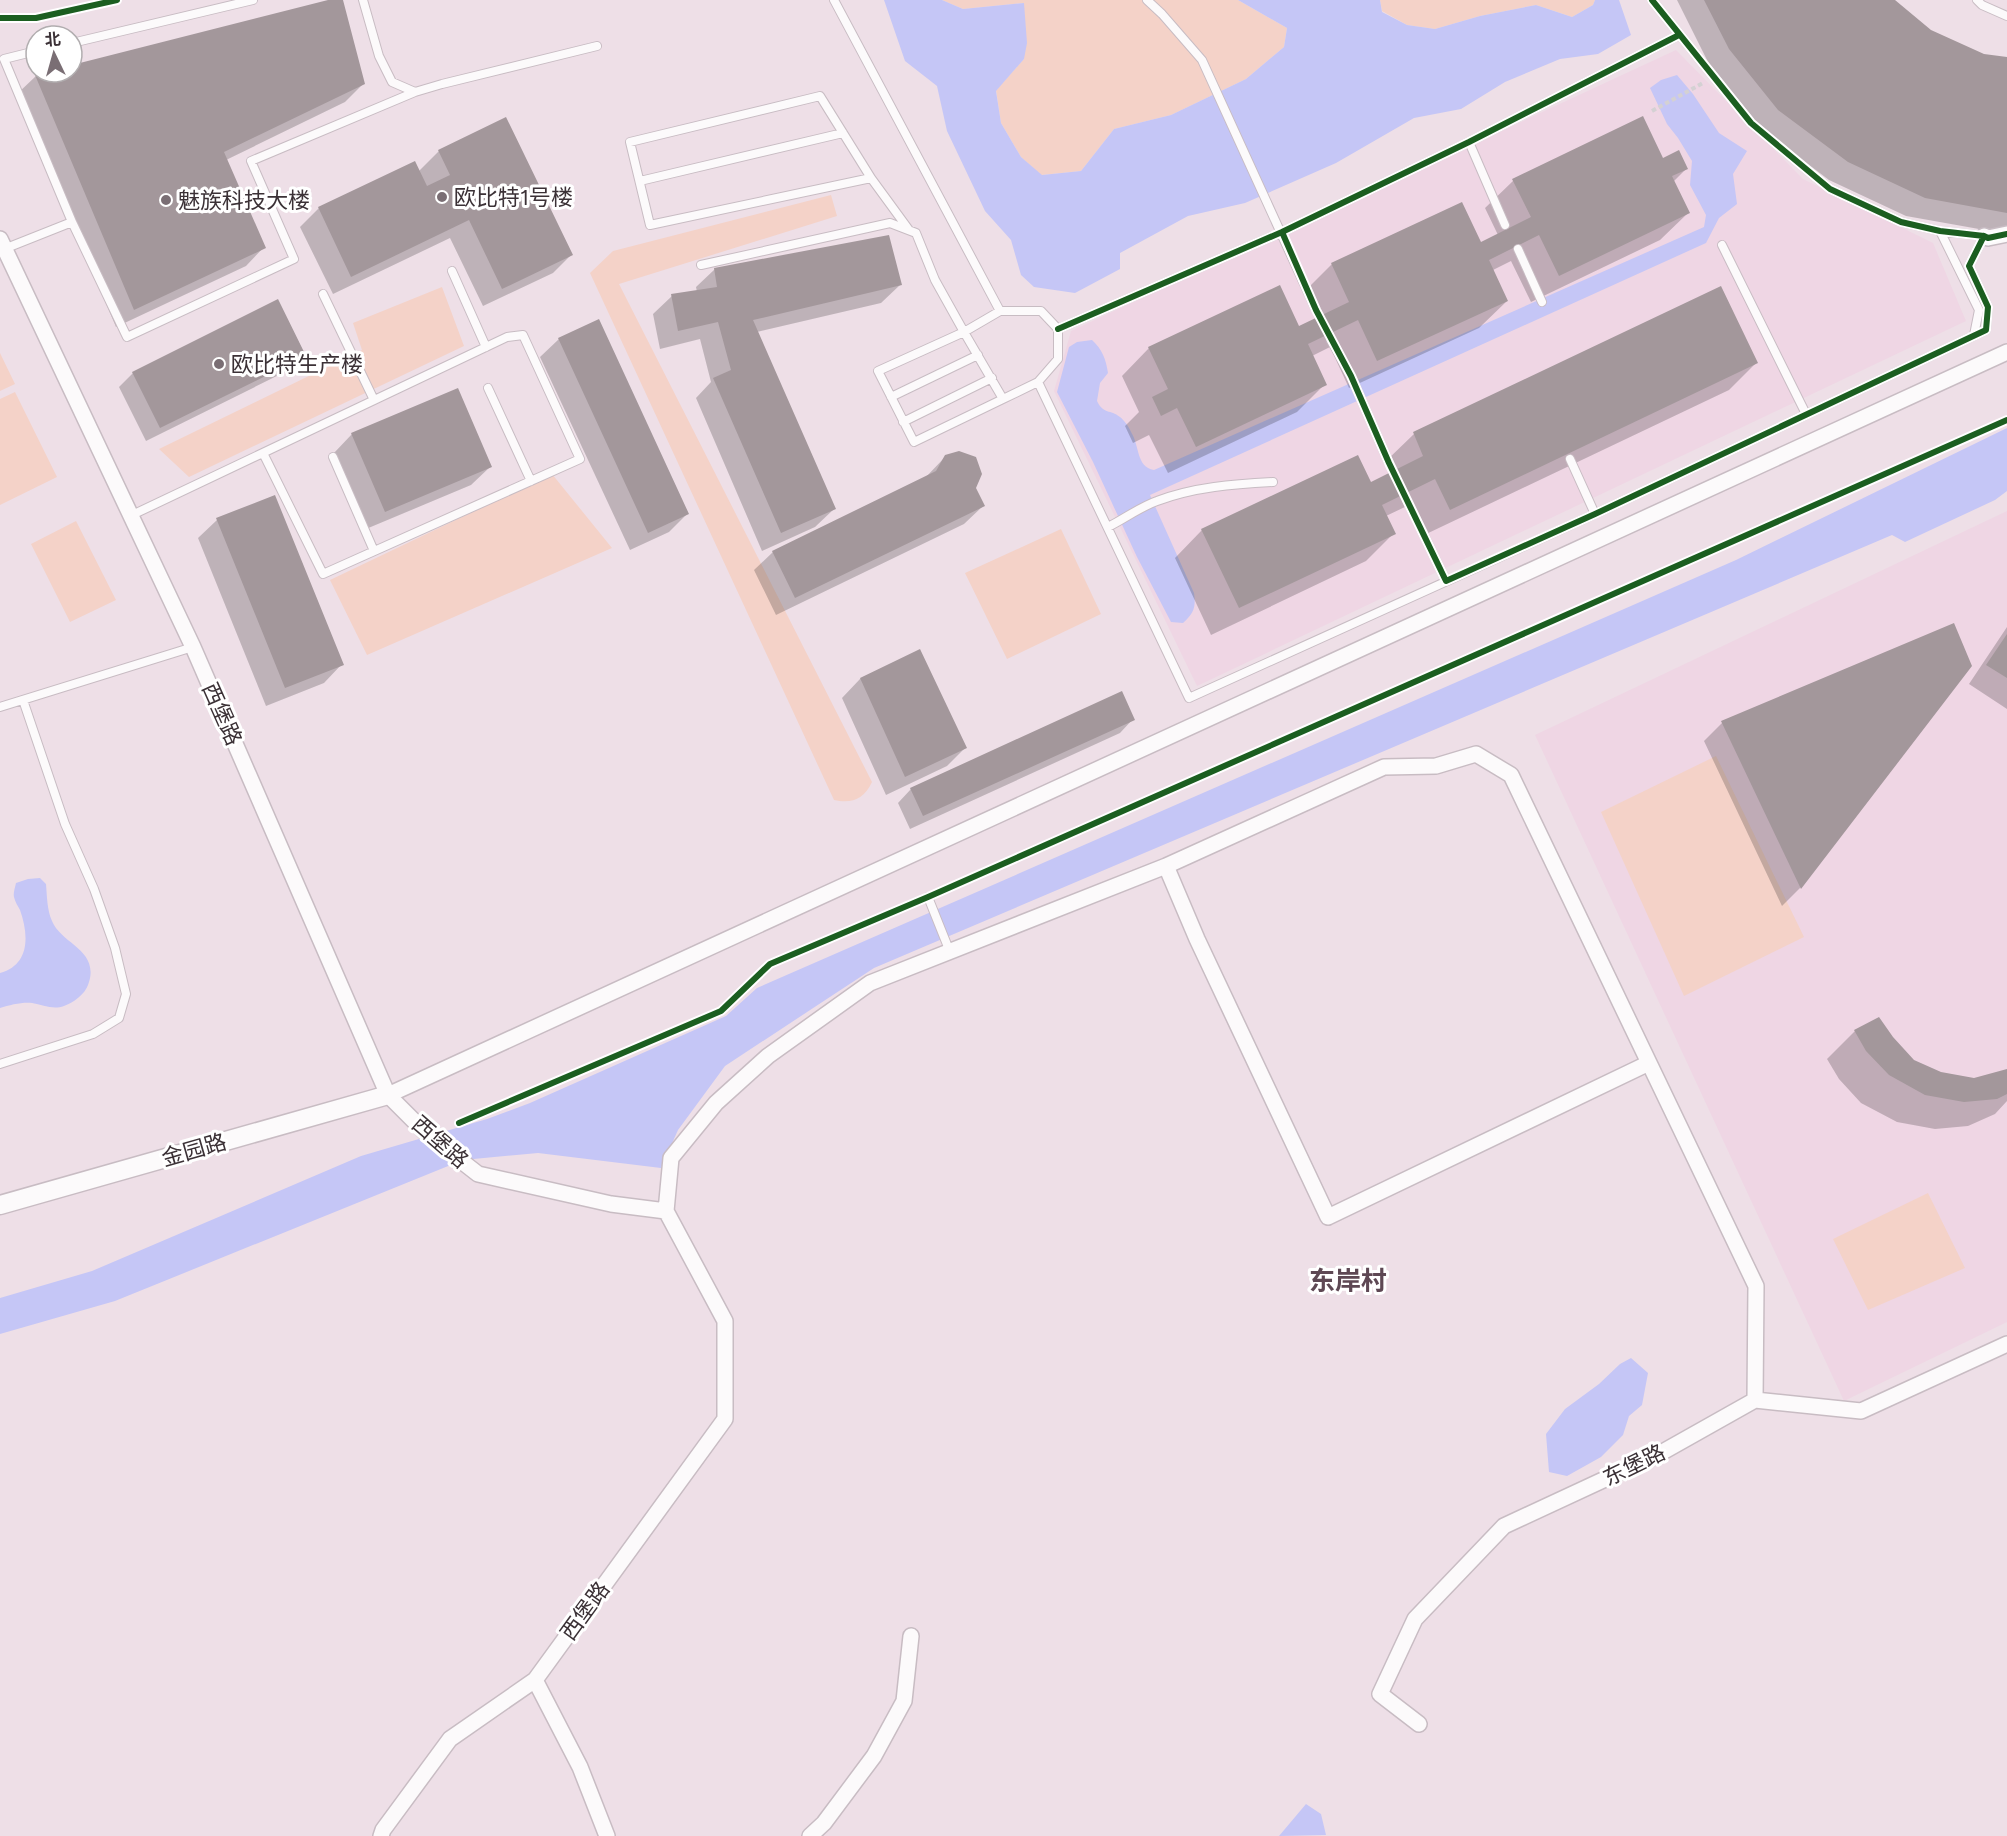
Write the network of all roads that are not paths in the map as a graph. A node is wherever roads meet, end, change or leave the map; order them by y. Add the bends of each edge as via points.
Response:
1 (253, 0) edge
2 (363, 0) edge
3 (834, 0) edge
4 (1147, 0) edge
5 (1652, 0) edge
6 (1977, 0) edge
7 (2007, 16) edge
8 (1679, 35) junction
9 (84, 40) edge
10 (597, 46) dead end
11 (24, 54) edge
12 (416, 92) junction
13 (843, 133) junction
14 (1469, 142) junction
15 (871, 178) junction
16 (640, 181) junction
17 (72, 222) junction
18 (1505, 225) dead end
19 (909, 230) junction
20 (1940, 231) junction
21 (1282, 232) junction
22 (2007, 234) edge
23 (1984, 236) junction
24 (2, 244) edge
25 (1722, 244) dead end
26 (1518, 249) dead end
27 (701, 265) dead end
28 (452, 271) dead end
29 (323, 294) dead end
30 (1542, 302) dead end
31 (1316, 310) dead end
32 (1000, 311) junction
33 (1058, 329) junction
34 (964, 332) junction
35 (1974, 335) junction
36 (1331, 340) dead end
37 (486, 347) junction
38 (2007, 352) edge
39 (978, 355) junction
40 (992, 378) junction
41 (1038, 382) junction
42 (488, 388) dead end
43 (891, 397) junction
44 (1003, 399) junction
45 (375, 400) junction
46 (1806, 414) junction
47 (903, 422) junction
48 (263, 453) junction
49 (333, 457) dead end
50 (1570, 459) dead end
51 (1389, 463) dead end
52 (531, 481) junction
53 (1273, 482) dead end
54 (1407, 500) dead end
55 (1595, 514) junction
56 (130, 516) junction
57 (1112, 525) junction
58 (374, 551) junction
59 (1446, 581) junction
60 (193, 647) junction
61 (23, 700) junction
62 (0, 707) edge
63 (1166, 866) junction
64 (928, 897) dead end
65 (950, 952) junction
66 (1649, 1063) junction
67 (0, 1064) edge
68 (388, 1095) junction
69 (0, 1206) edge
70 (666, 1210) junction
71 (2007, 1344) edge
72 (1755, 1400) junction
73 (911, 1636) dead end
74 (535, 1680) junction
75 (1419, 1724) dead end
76 (381, 1836) edge
77 (607, 1836) edge
78 (810, 1836) edge

1 - 9 lane
2 - 12 lane via 379,56 392,82
3 - 32 lane
4 - 21 lane via 1202,60
5 - 8 lane
6 - 7 lane
8 - 14 lane
8 - 20 lane via 1751,123 1830,189 1901,222
10 - 12 lane
11 - 17 lane via 4,59
12 - 17 lane via 251,161 294,259 128,337
13 - 15 lane
13 - 16 lane
13 - 16 lane via 820,96 630,142
14 - 18 lane
14 - 21 lane
15 - 16 lane via 650,225
15 - 19 lane
17 - 24 lane
19 - 27 lane via 890,223
19 - 34 lane via 916,232 935,280
20 - 23 lane
20 - 35 lane via 1979,310
21 - 31 lane
21 - 33 lane
22 - 23 street
23 - 35 lane via 1969,266 1988,307 1986,330
24 - 56 street, 西堡路
25 - 46 lane
26 - 30 lane
28 - 37 lane
29 - 45 lane
32 - 33 lane via 1041,311
32 - 34 lane
33 - 41 lane via 1058,359
34 - 39 lane
34 - 43 lane via 878,371
35 - 46 lane
36 - 51 lane
37 - 45 lane
37 - 52 lane via 507,337 523,336 580,459
38 - 68 street
39 - 40 lane
39 - 43 lane
40 - 44 lane
40 - 47 lane
41 - 44 lane
41 - 57 lane
42 - 52 lane
43 - 47 lane
44 - 47 lane via 914,442
45 - 48 lane
46 - 55 lane
48 - 56 lane
48 - 58 lane via 323,574
49 - 58 lane
50 - 55 lane
52 - 58 lane
53 - 57 lane via 1211,488 1156,501
54 - 59 lane
55 - 59 lane
56 - 60 street, 西堡路
57 - 59 lane via 1189,698
60 - 61 lane
60 - 68 street, 西堡路
61 - 62 lane
61 - 67 lane via 65,824 115,948 126,994 119,1018 93,1034
63 - 65 street
63 - 66 street via 1384,767 1436,766 1476,754 1511,775
63 - 66 street via 1328,1217
64 - 65 lane
65 - 70 street via 870,983 768,1056 716,1103 671,1158
66 - 72 street via 1756,1286
68 - 69 street, 金园路
68 - 70 street, 西堡路 via 474,1172 611,1204
70 - 74 street, 西堡路 via 724,1321 725,1419
71 - 72 street via 1862,1411
72 - 75 street, 东堡路 via 1659,1454 1504,1526 1414,1619 1380,1694
73 - 78 street via 904,1701 874,1756
74 - 76 street, 西堡路 via 450,1739
74 - 77 street via 580,1767

